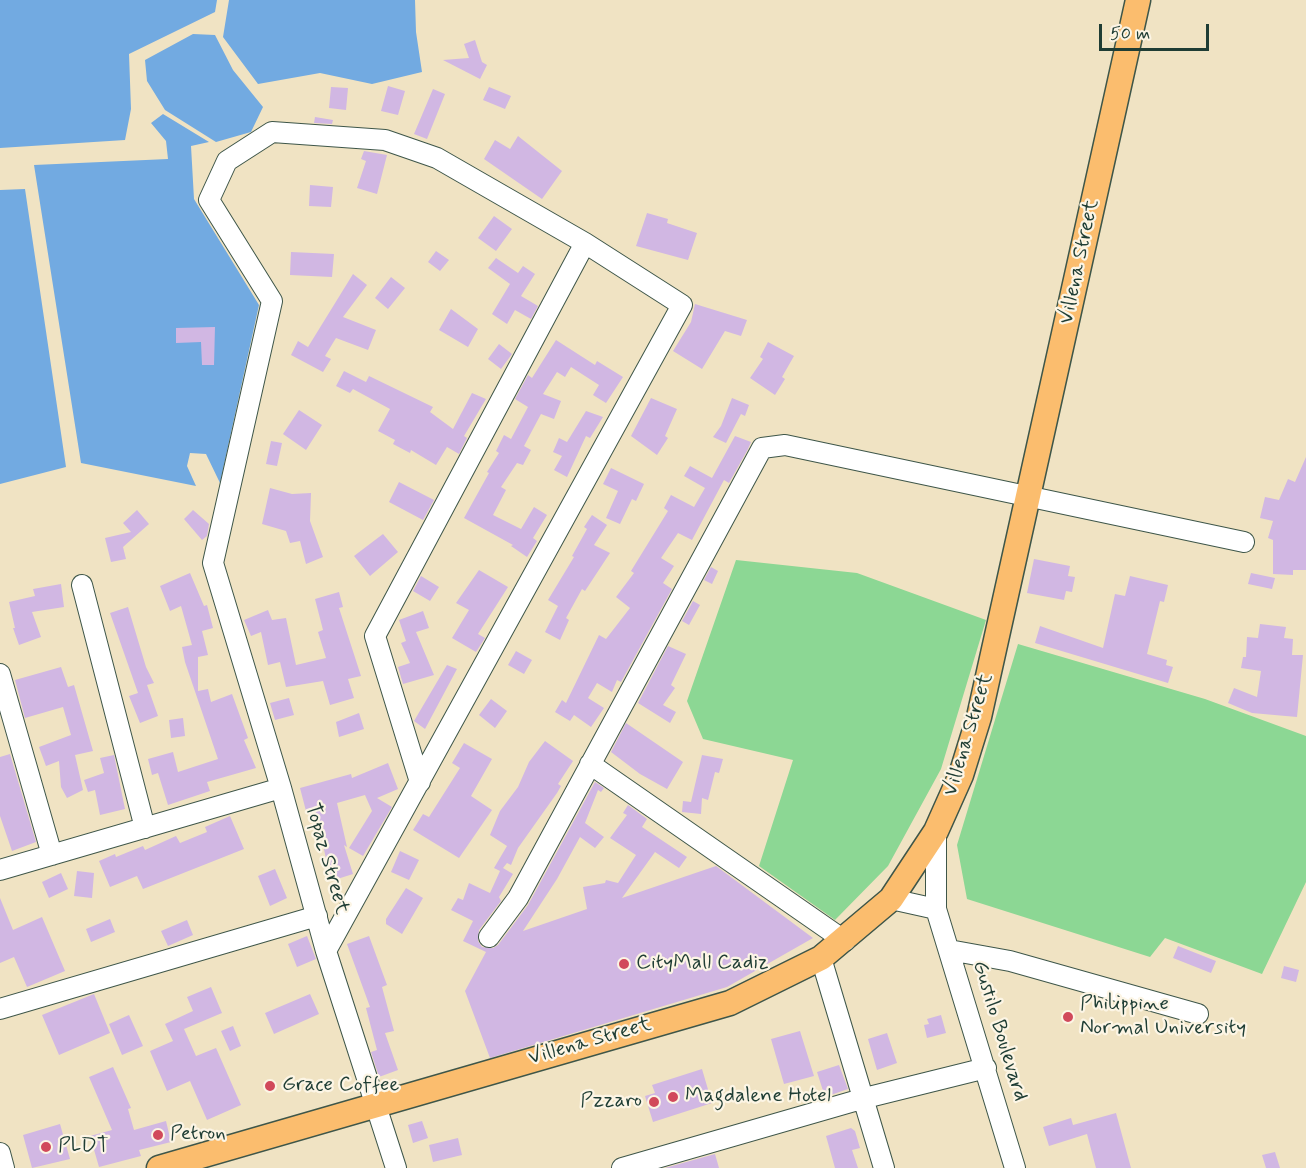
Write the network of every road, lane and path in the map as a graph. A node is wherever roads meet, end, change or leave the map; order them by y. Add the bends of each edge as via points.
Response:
1 (1138, 0) edge
2 (585, 243) junction
3 (1028, 498) junction
4 (1244, 542) dead end
5 (82, 585) dead end
6 (0, 674) edge
7 (590, 764) junction
8 (420, 782) junction
9 (281, 788) junction
10 (145, 828) junction
11 (936, 831) junction
12 (52, 855) junction
13 (0, 870) edge
14 (891, 899) junction
15 (936, 909) junction
16 (318, 916) junction
17 (489, 937) dead end
18 (844, 941) junction
19 (326, 951) junction
20 (950, 951) junction
21 (821, 958) junction
22 (0, 1010) edge
23 (1198, 1014) dead end
24 (986, 1068) junction
25 (865, 1098) junction
26 (378, 1105) junction
27 (0, 1153) edge
28 (4, 1168) edge
29 (159, 1168) edge
30 (396, 1168) edge
31 (622, 1168) edge
32 (884, 1168) edge
33 (1015, 1168) edge

1 - 3 main road, Villena Street
2 - 8 street via 375,636
2 - 8 street via 682,305
2 - 9 street, Topaz Street via 437,158 385,140 272,132 227,160 209,200 272,301 213,562
3 - 4 street
3 - 7 street via 785,446 762,448
3 - 11 main road, Villena Street via 979,717 961,775
5 - 10 street
6 - 12 street
7 - 17 street via 518,898
7 - 18 street
8 - 19 street
9 - 10 street
9 - 16 street, Topaz Street
10 - 12 street
11 - 14 main road, Villena Street
11 - 15 street, Gustilo Boulevard
12 - 13 street
14 - 15 street
14 - 18 main road, Villena Street
15 - 20 street, Gustilo Boulevard
16 - 19 street, Topaz Street
16 - 22 street
18 - 21 main road, Villena Street
19 - 26 street, Topaz Street
20 - 23 street via 1010,960
20 - 24 street, Gustilo Boulevard
21 - 25 street
21 - 26 main road, Villena Street via 730,1003
24 - 25 street
24 - 33 street, Gustilo Boulevard
25 - 31 street
25 - 32 street
26 - 29 main road, Villena Street
26 - 30 street, Topaz Street
27 - 28 street

